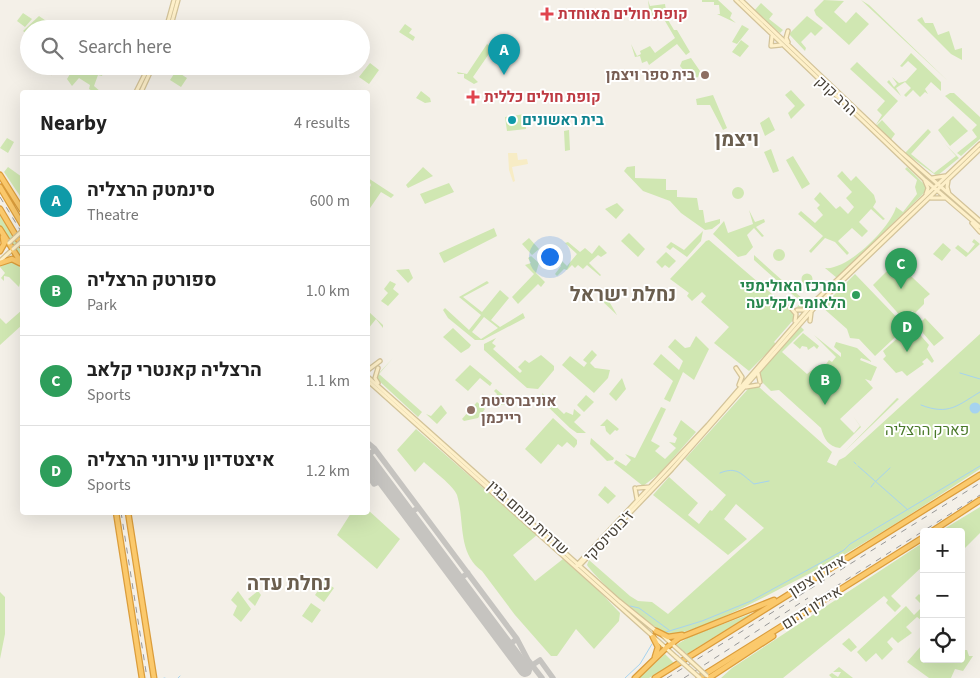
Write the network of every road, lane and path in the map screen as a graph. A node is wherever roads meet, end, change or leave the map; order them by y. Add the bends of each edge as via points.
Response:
1 (174, 0) edge
2 (178, 0) edge
3 (736, 0) edge
4 (741, 0) edge
5 (168, 20) edge
6 (172, 20) edge
7 (788, 31) dead end
8 (771, 35) junction
9 (782, 45) junction
10 (796, 52) junction
11 (144, 75) edge
12 (149, 75) edge
13 (137, 90) edge
14 (141, 90) edge
15 (980, 144) edge
16 (980, 149) edge
17 (0, 176) edge
18 (948, 176) junction
19 (929, 177) junction
20 (925, 180) junction
21 (939, 186) junction
22 (0, 188) edge
23 (935, 190) junction
24 (949, 195) junction
25 (927, 198) junction
26 (945, 198) junction
27 (20, 207) edge
28 (0, 209) edge
29 (964, 216) junction
30 (20, 221) edge
31 (980, 221) edge
32 (980, 227) edge
33 (1, 230) edge
34 (980, 232) edge
35 (20, 233) edge
36 (8, 243) junction
37 (20, 243) edge
38 (20, 243) edge
39 (13, 250) junction
40 (0, 251) edge
41 (20, 261) edge
42 (0, 262) edge
43 (20, 263) edge
44 (818, 299) junction
45 (790, 307) dead end
46 (798, 310) dead end
47 (812, 310) junction
48 (810, 321) dead end
49 (791, 328) junction
50 (380, 361) dead end
51 (370, 368) edge
52 (378, 368) dead end
53 (736, 368) dead end
54 (758, 372) junction
55 (370, 381) edge
56 (370, 381) edge
57 (370, 387) edge
58 (380, 391) junction
59 (385, 392) junction
60 (737, 393) junction
61 (980, 475) edge
62 (653, 484) junction
63 (980, 500) edge
64 (635, 503) junction
65 (116, 515) edge
66 (128, 515) edge
67 (937, 528) edge
68 (920, 540) edge
69 (572, 557) junction
70 (585, 557) junction
71 (578, 565) junction
72 (834, 566) junction
73 (586, 571) junction
74 (822, 603) junction
75 (656, 631) junction
76 (686, 635) junction
77 (654, 637) junction
78 (671, 644) junction
79 (666, 648) junction
80 (655, 658) junction
81 (733, 664) junction
82 (709, 677) edge
83 (142, 678) edge
84 (154, 678) edge
85 (635, 678) edge
86 (655, 678) edge
87 (700, 678) edge
88 (719, 678) edge

1 - 5 main road
2 - 6 main road
3 - 8 main road, הרב קוק
4 - 10 main road, הרב קוק
7 - 10 main road via 787,40
8 - 9 main road, הרב קוק
8 - 9 main road via 771,46
9 - 20 main road, הרב קוק
10 - 19 main road, הרב קוק
11 - 13 main road
12 - 14 main road
15 - 18 main road
16 - 18 main road
17 - 27 highway
18 - 19 main road
18 - 21 main road, ז'בוטינסקי
18 - 24 main road
19 - 21 main road, הרב קוק
20 - 23 main road, הרב קוק
20 - 25 main road
21 - 23 main road, ז'בוטינסקי
21 - 24 main road, הרב קוק
22 - 30 highway
23 - 25 main road, ז'בוטינסקי
23 - 26 main road, הרב קוק
24 - 31 main road, הרב קוק
25 - 26 main road
25 - 44 main road, ז'בוטינסקי
25 - 47 main road, ז'בוטינסקי
26 - 29 main road, הרב קוק
28 - 37 highway
29 - 32 main road
29 - 34 main road
33 - 36 highway
33 - 40 highway via 4,242
35 - 36 main road, bridge
36 - 39 highway
36 - 40 main road
38 - 39 main road, bridge
39 - 41 highway
39 - 42 main road
42 - 43 highway via 12,259
44 - 46 main road via 805,310
44 - 49 main road, ז'בוטינסקי
45 - 49 main road via 797,317
47 - 48 main road
47 - 54 main road, ז'בוטינסקי
49 - 60 main road, ז'בוטינסקי
50 - 51 main road
52 - 59 main road via 375,378
53 - 60 main road via 742,379
54 - 60 main road, ז'בוטינסקי
54 - 60 main road via 759,384
55 - 59 main road, שדרות מנחם בגין
56 - 58 main road, שדרות מנחם בגין
57 - 58 main road
58 - 71 main road, שדרות מנחם בגין
59 - 69 main road, שדרות מנחם בגין
60 - 62 main road, ז'בוטינסקי
60 - 70 main road, ז'בוטינסקי via 672,469
61 - 72 highway, איילון צפון
62 - 64 main road, ז'בוטינסקי
62 - 64 main road via 637,488
63 - 67 highway
64 - 70 main road, ז'בוטינסקי
65 - 83 highway
66 - 84 highway
68 - 74 highway, איילון דרום
69 - 70 main road
69 - 71 main road, שדרות מנחם בגין
70 - 71 main road, ז'בוטינסקי
70 - 73 main road
71 - 73 main road, שדרות מנחם בגין
71 - 77 main road, שדרות מנחם בגין
72 - 76 highway via 761,607
72 - 86 highway, איילון צפון
73 - 75 main road, שדרות מנחם בגין
74 - 81 highway
74 - 87 highway, איילון דרום
75 - 76 highway via 670,637
75 - 78 main road, שדרות מנחם בגין
76 - 78 highway
77 - 79 main road, שדרות מנחם בגין
77 - 80 highway via 658,649
78 - 79 highway
78 - 82 main road, שדרות מנחם בגין, bridge
79 - 80 highway
79 - 87 main road, שדרות מנחם בגין, bridge
80 - 85 highway
81 - 82 highway
81 - 88 highway

